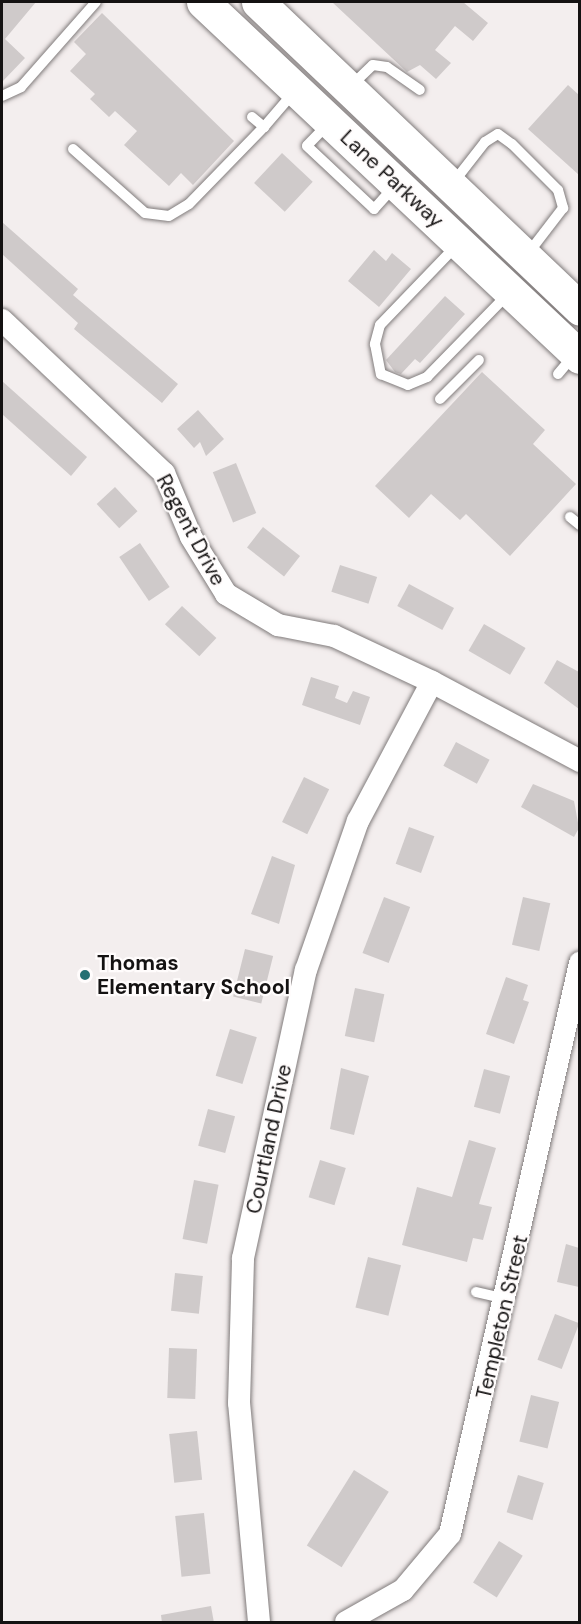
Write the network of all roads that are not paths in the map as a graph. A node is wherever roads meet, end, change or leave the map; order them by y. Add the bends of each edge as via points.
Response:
1 (96, 2) edge
2 (203, 2) edge
3 (258, 2) edge
4 (349, 88) junction
5 (296, 90) junction
6 (420, 90) dead end
7 (2, 96) edge
8 (252, 117) dead end
9 (264, 127) junction
10 (73, 149) dead end
11 (451, 186) junction
12 (459, 242) junction
13 (525, 257) junction
14 (512, 291) junction
15 (579, 309) edge
16 (2, 320) edge
17 (479, 360) dead end
18 (571, 362) edge
19 (440, 399) dead end
20 (570, 516) dead end
21 (579, 525) edge
22 (432, 682) junction
23 (579, 761) edge
24 (579, 963) edge
25 (476, 1292) dead end
26 (506, 1299) junction
27 (259, 1623) edge
28 (346, 1623) edge

1 - 7 lane via 21,87
2 - 5 highway, Lane Parkway
3 - 4 highway, Lane Parkway
4 - 6 lane via 373,65 387,67
4 - 11 highway, Lane Parkway
5 - 9 lane
5 - 12 highway, Lane Parkway
8 - 9 lane
9 - 10 lane via 189,204 169,216 145,213
11 - 13 highway, Lane Parkway
11 - 13 lane via 485,142 498,134 512,144 558,190 563,208
12 - 14 highway, Lane Parkway
12 - 14 lane via 380,325 375,344 381,374 408,385 427,377
13 - 15 highway, Lane Parkway
14 - 18 highway, Lane Parkway
16 - 22 street, Regent Drive via 164,473 191,537 226,594 278,625 334,636
17 - 19 lane
20 - 21 lane
22 - 23 street, Regent Drive
22 - 27 street, Courtland Drive via 358,821 306,970 243,1258 239,1404
24 - 26 street, Templeton Street
25 - 26 lane
26 - 28 street, Templeton Street via 450,1534 403,1590

